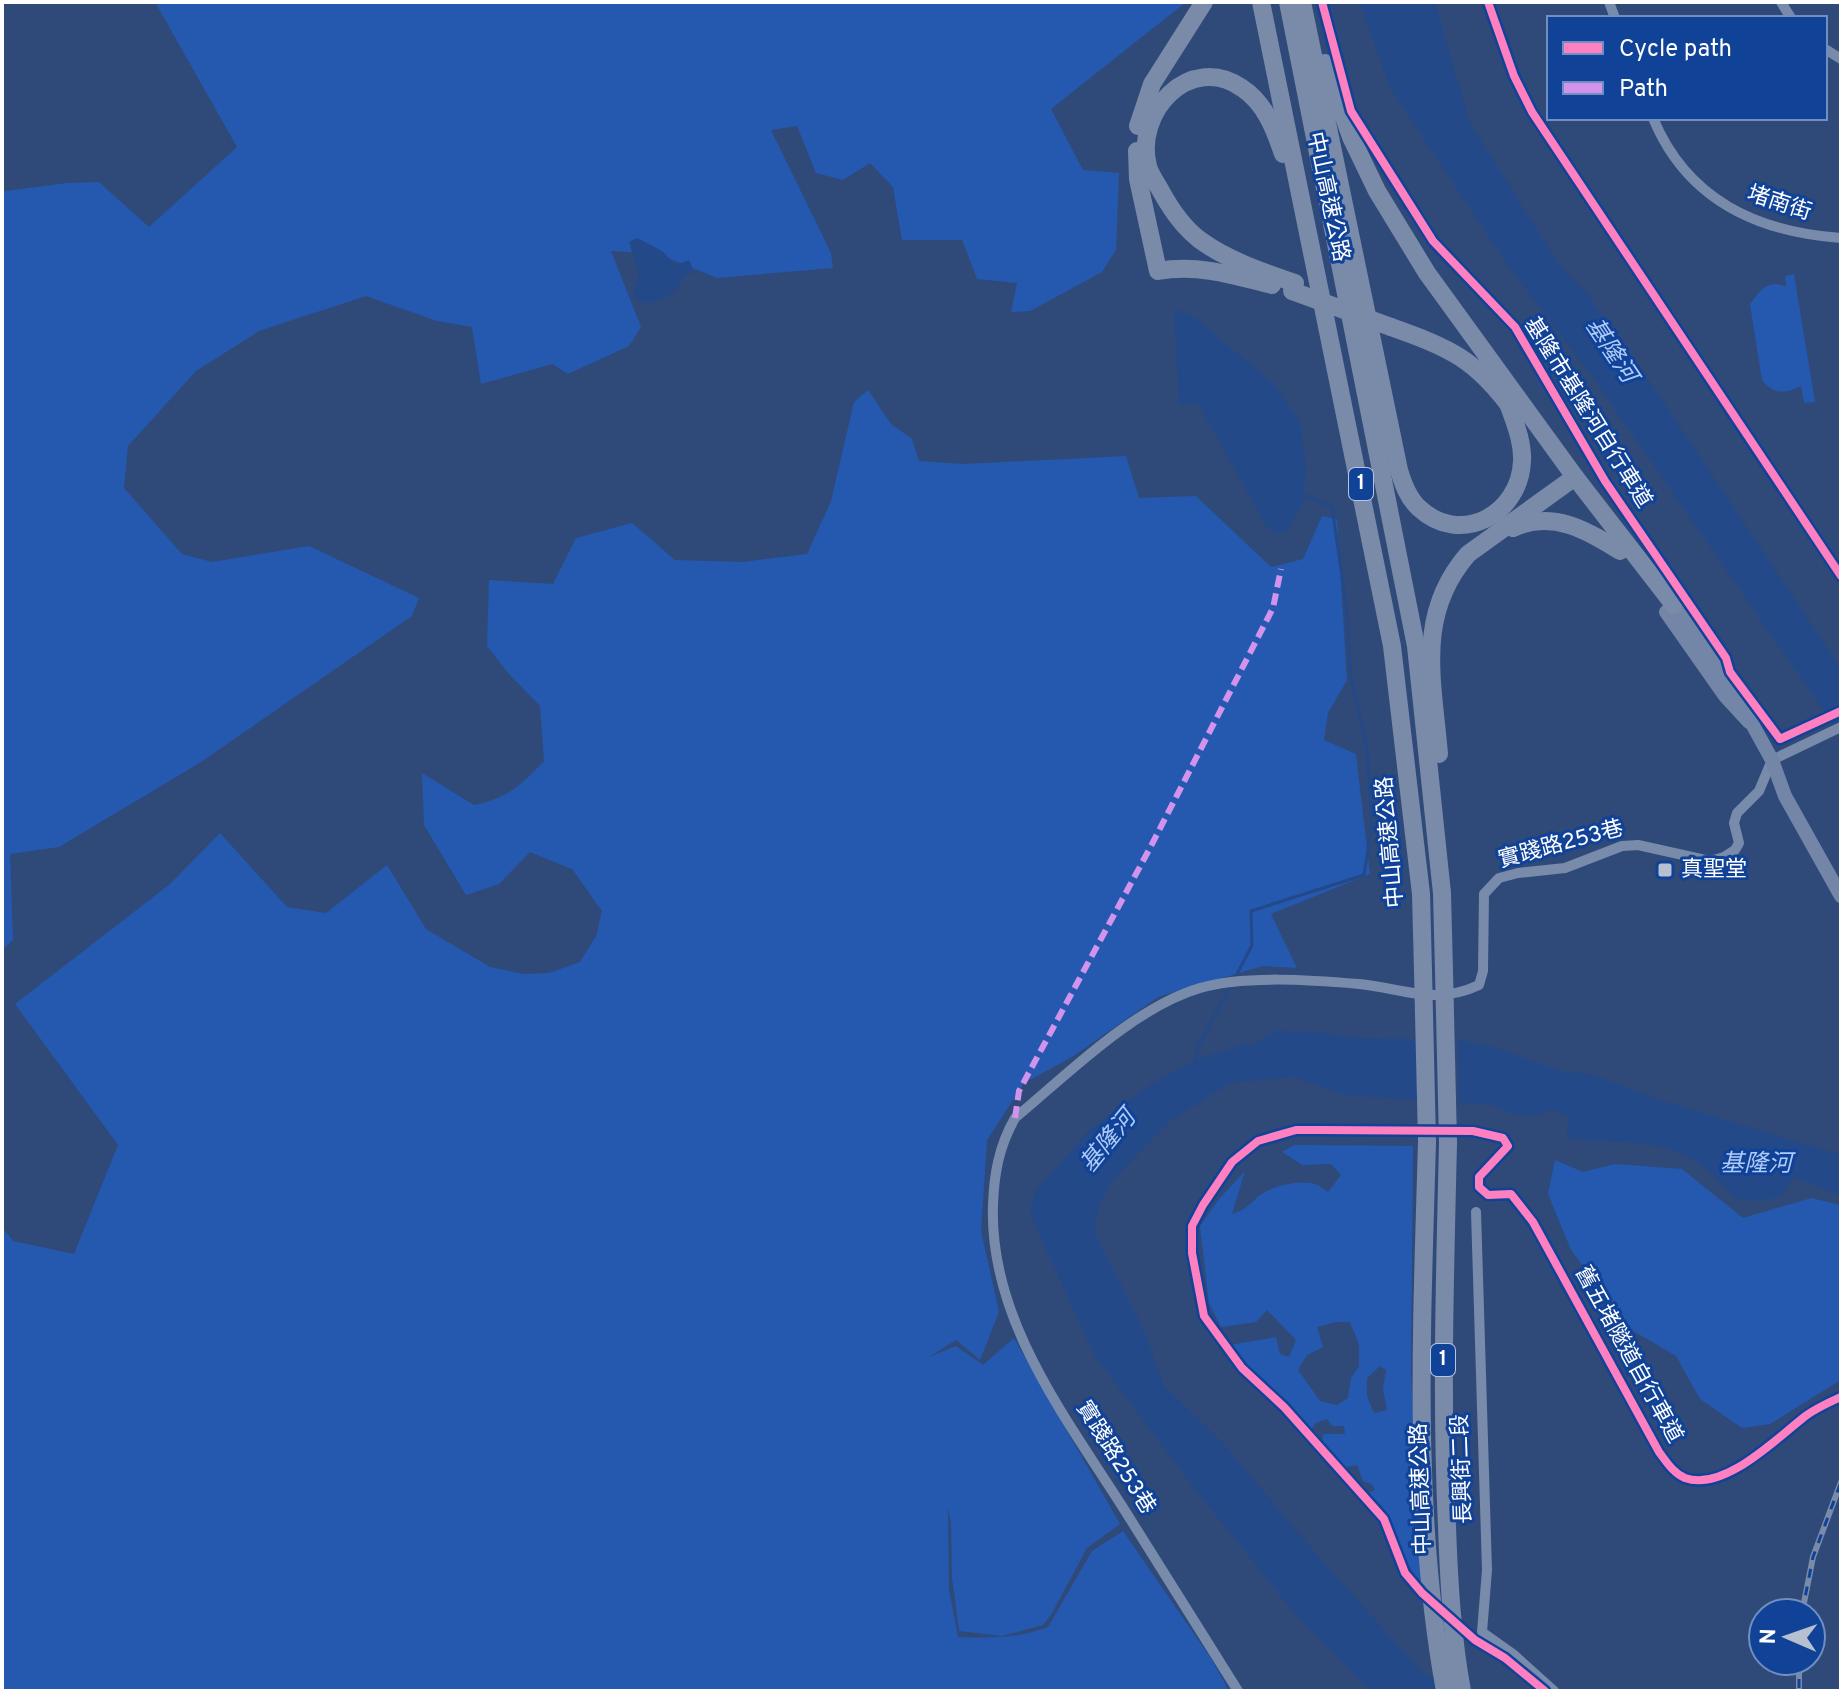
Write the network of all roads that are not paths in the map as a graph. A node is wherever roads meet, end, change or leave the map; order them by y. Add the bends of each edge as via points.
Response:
1 (1204, 2) edge
2 (1261, 2) edge
3 (1288, 2) edge
4 (1302, 2) edge
5 (1309, 2) edge
6 (1488, 2) edge
7 (1654, 120) edge
8 (1841, 238) edge
9 (1313, 248) junction
10 (1293, 287) junction
11 (1514, 403) junction
12 (1570, 480) junction
13 (1492, 537) junction
14 (1620, 551) junction
15 (1841, 576) edge
16 (1670, 608) junction
17 (1841, 727) edge
18 (1772, 760) junction
19 (1442, 893) junction
20 (1841, 896) edge
21 (1476, 1212) dead end
22 (1238, 1691) edge
23 (1445, 1691) edge
24 (1462, 1691) edge
25 (1554, 1691) edge

1 - 10 highway via 1152,84 1137,132 1138,179 1158,271 1211,270
2 - 9 highway, 中山高速公路 / 1
3 - 19 highway, 中山高速公路 / 1 via 1416,646
4 - 11 highway via 1399,470 1419,509 1446,524 1460,525 1476,523 1511,499 1522,461
5 - 11 highway via 1333,89 1377,191
6 - 15 street via 1532,112
7 - 8 street, 堵南街 via 1696,184 1742,216 1782,231
9 - 10 highway via 1298,217 1274,125 1251,96 1214,77 1198,77 1169,93 1154,112 1146,137 1148,167 1167,202 1201,241
9 - 23 highway, 中山高速公路 / 1, bridge via 1392,646 1421,894 1427,1142 1424,1489
10 - 11 highway via 1392,323 1436,332 1485,362
11 - 12 highway
12 - 13 highway
12 - 14 highway
12 - 16 highway
13 - 14 highway via 1519,525 1556,522 1576,526
13 - 19 highway via 1454,571 1431,633
14 - 16 highway
16 - 18 street via 1734,691
17 - 18 street
18 - 20 street via 1785,796
18 - 22 street, 實踐路253巷 via 1759,791 1737,813 1739,843 1724,857 1710,861 1622,846 1565,868 1499,878 1484,894 1479,985 1464,992 1418,996 1361,984 1235,982 1200,988 1132,1022 1015,1118 994,1176 995,1257 1004,1294 1049,1390
19 - 24 highway, 中山高速公路 / 1, bridge via 1448,1143 1443,1340 1449,1578
21 - 25 street, 長興街二段 via 1487,1570 1482,1632

